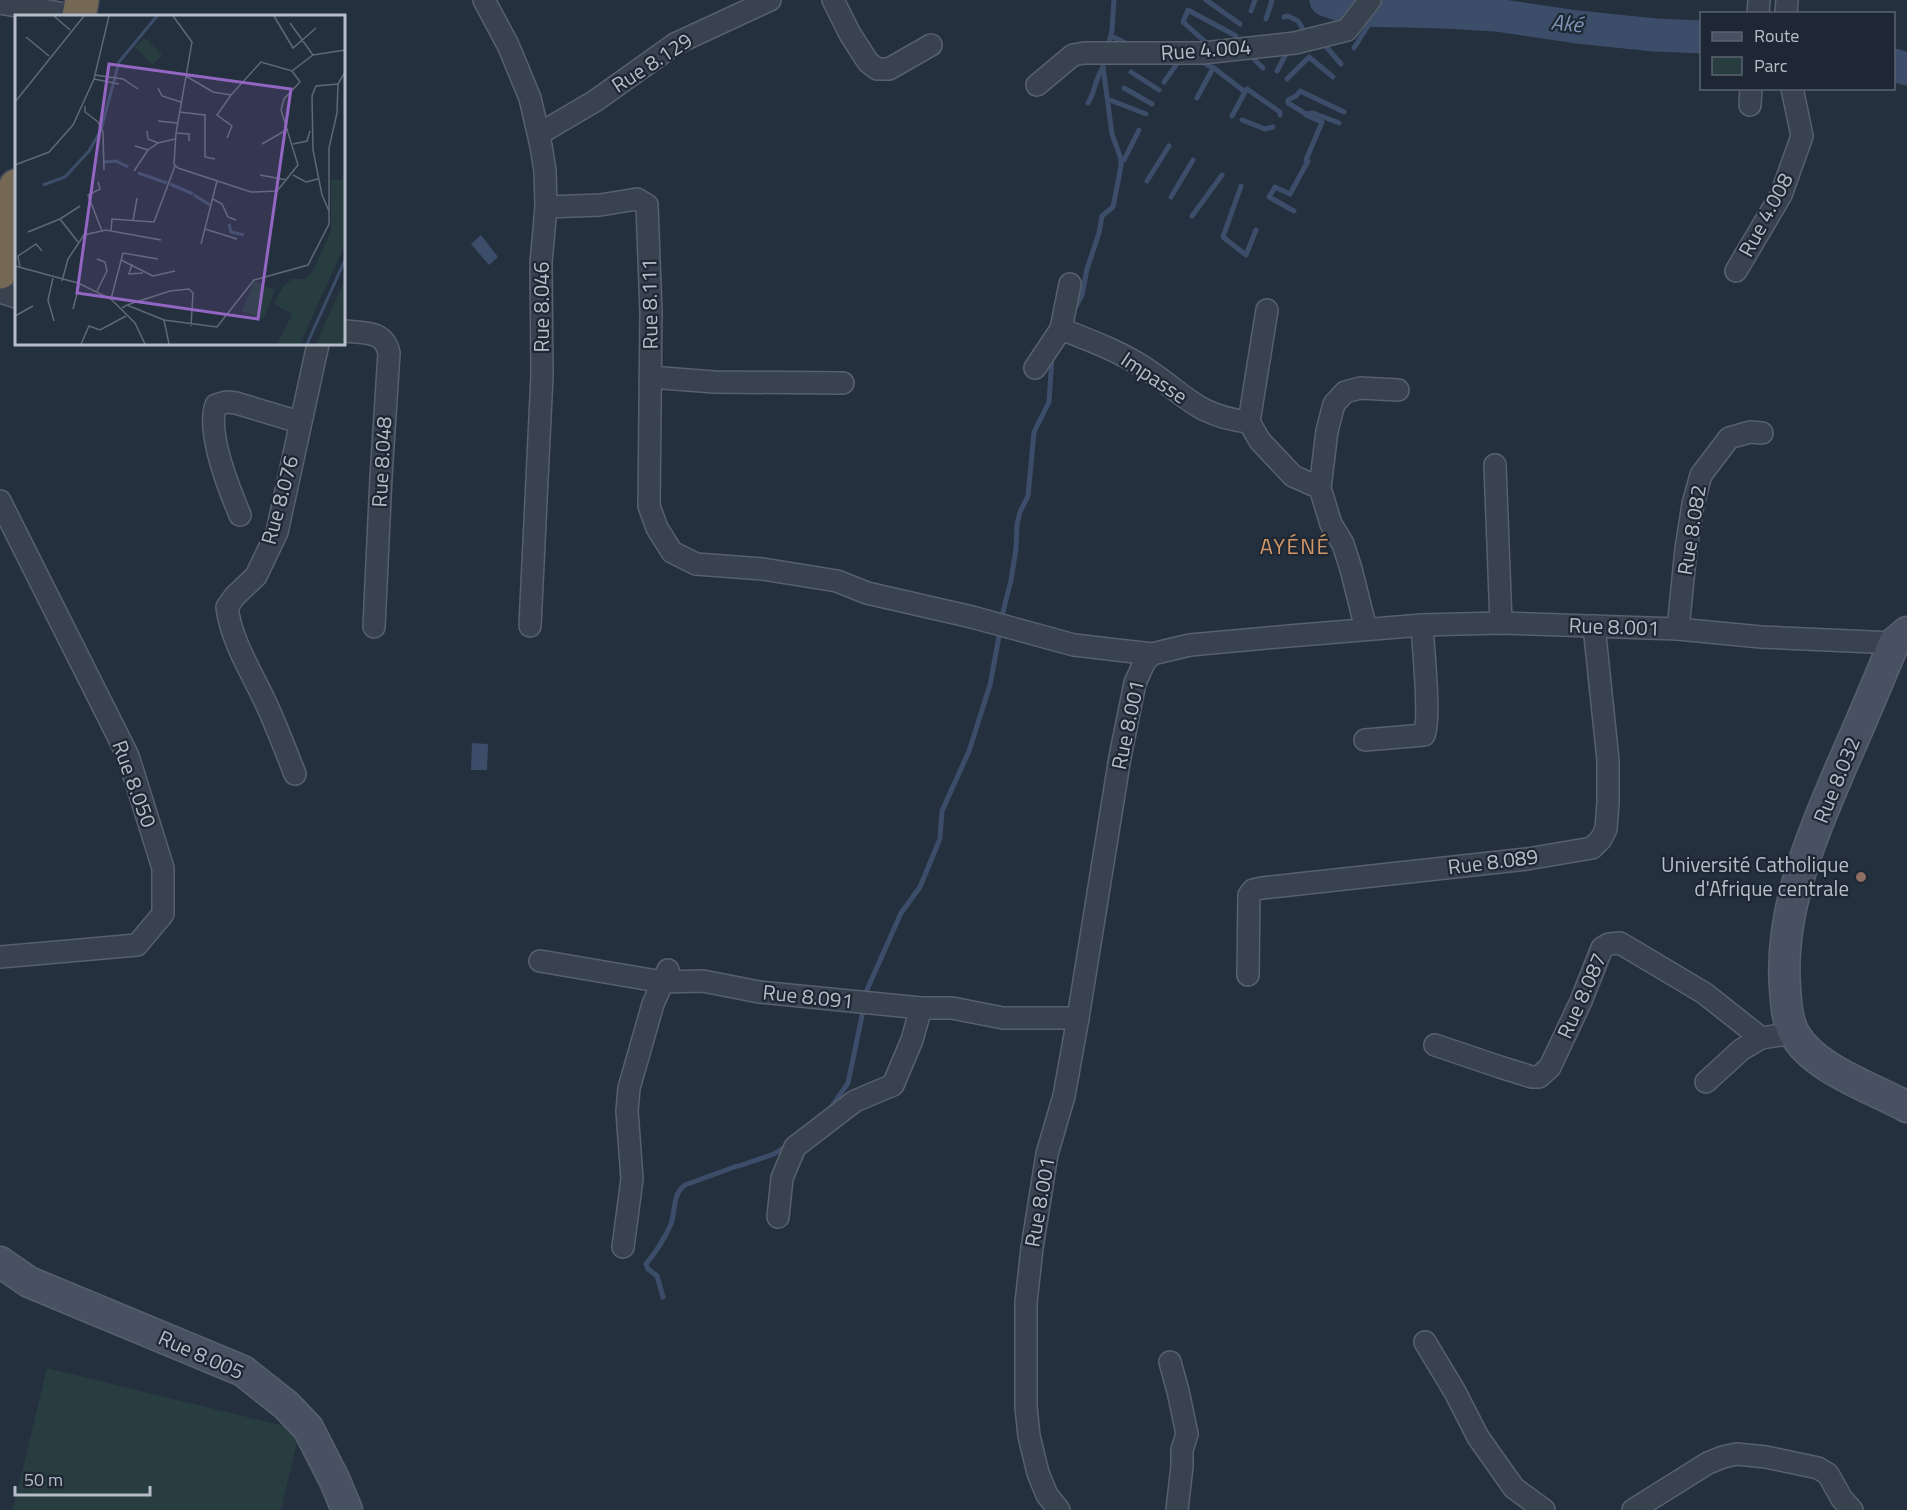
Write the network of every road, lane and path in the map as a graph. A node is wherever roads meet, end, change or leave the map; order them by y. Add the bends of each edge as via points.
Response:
1 (484, 0) edge
2 (770, 0) edge
3 (833, 0) edge
4 (1370, 0) edge
5 (0, 3) edge
6 (71, 9) edge
7 (931, 45) dead end
8 (1037, 85) dead end
9 (1792, 90) edge
10 (539, 134) junction
11 (15, 188) edge
12 (546, 207) junction
13 (0, 223) edge
14 (15, 234) edge
15 (1736, 271) dead end
16 (0, 272) edge
17 (1070, 284) dead end
18 (0, 292) edge
19 (15, 297) edge
20 (1267, 310) dead end
21 (1061, 329) junction
22 (345, 331) edge
23 (318, 345) edge
24 (1035, 368) dead end
25 (650, 377) junction
26 (843, 383) dead end
27 (1398, 390) dead end
28 (300, 422) junction
29 (1249, 422) junction
30 (1762, 433) dead end
31 (1495, 465) dead end
32 (1320, 488) junction
33 (0, 501) edge
34 (240, 515) dead end
35 (1501, 623) junction
36 (1422, 625) junction
37 (530, 626) dead end
38 (1594, 626) junction
39 (374, 627) dead end
40 (1366, 629) junction
41 (1678, 629) junction
42 (1900, 638) edge
43 (1152, 654) junction
44 (1365, 740) dead end
45 (295, 774) dead end
46 (0, 957) edge
47 (540, 961) dead end
48 (666, 975) junction
49 (1248, 975) dead end
50 (921, 1008) junction
51 (1078, 1018) junction
52 (1794, 1033) junction
53 (1761, 1038) junction
54 (1435, 1045) dead end
55 (1706, 1082) dead end
56 (1907, 1107) edge
57 (778, 1217) dead end
58 (623, 1247) dead end
59 (0, 1262) edge
60 (1425, 1342) dead end
61 (1170, 1362) dead end
62 (347, 1510) edge
63 (1059, 1510) edge
64 (1177, 1510) edge
65 (1544, 1510) edge
66 (1633, 1510) edge
67 (1852, 1510) edge

1 - 10 street, Rue 8.046 via 508,45
2 - 10 street, Rue 8.129 via 675,44 595,101
3 - 7 street via 850,34 877,69 889,69
4 - 8 street, Rue 4.004 via 1347,30 1295,43 1203,53 1084,53 1073,55
5 - 6 street
9 - 15 street, Rue 4.008 via 1802,136 1781,195
10 - 12 street, Rue 8.046
11 - 13 highway
12 - 25 street, Rue 8.111 via 637,200 647,205
12 - 37 street, Rue 8.046 via 540,263 542,375
14 - 16 highway
17 - 21 street
18 - 19 street
20 - 29 street
21 - 24 street
21 - 29 street, Impasse via 1137,363 1191,404 1214,416
22 - 39 street, Rue 8.048 via 380,336 389,353
23 - 28 street, Rue 8.076
25 - 26 street via 714,382
25 - 43 street, Rue 8.111 via 649,506 672,552 696,564 837,580 867,593 1074,645
27 - 32 street via 1360,388 1345,392 1334,404
28 - 34 street via 236,403 216,405 215,437 225,480
28 - 45 street, Rue 8.076 via 276,532 256,576 227,607 243,659
29 - 32 street via 1260,441 1293,476
30 - 41 street, Rue 8.082 via 1729,438 1701,475 1686,549
31 - 35 street
32 - 40 street via 1331,524 1343,544
33 - 46 street, Rue 8.050 via 128,756 163,868 164,914 136,945
35 - 36 street, Rue 8.001
35 - 38 street, Rue 8.001
36 - 40 street, Rue 8.001
36 - 44 street via 1424,735
38 - 41 street, Rue 8.001
38 - 49 street, Rue 8.089 via 1608,760 1606,829 1601,839 1592,848 1527,859 1253,890 1248,904
40 - 43 street, Rue 8.001 via 1190,645
41 - 42 street, Rue 8.001 via 1761,637
42 - 52 street, Rue 8.032 via 1828,800 1798,879 1783,966 1786,1004
43 - 51 street, Rue 8.001 via 1135,683
47 - 48 street, Rue 8.091
48 - 50 street, Rue 8.091 via 759,993
48 - 58 street via 653,1004 629,1088 632,1179
50 - 51 street, Rue 8.091 via 952,1008 1003,1018
50 - 57 street via 893,1085 855,1101 795,1147 782,1178
51 - 63 street, Rue 8.001 via 1064,1096 1039,1196 1026,1303 1029,1436 1038,1473 1047,1495
52 - 53 street
52 - 56 street, Rue 8.032 via 1811,1054 1839,1074
53 - 54 street, Rue 8.087 via 1704,993 1614,943 1602,948 1550,1067 1539,1077
53 - 55 street
59 - 62 street, Rue 8.005 via 29,1282 243,1371 286,1404 308,1428
60 - 65 street via 1478,1437 1514,1488
61 - 64 street via 1186,1434
66 - 67 street via 1708,1463 1737,1455 1818,1468 1828,1474

